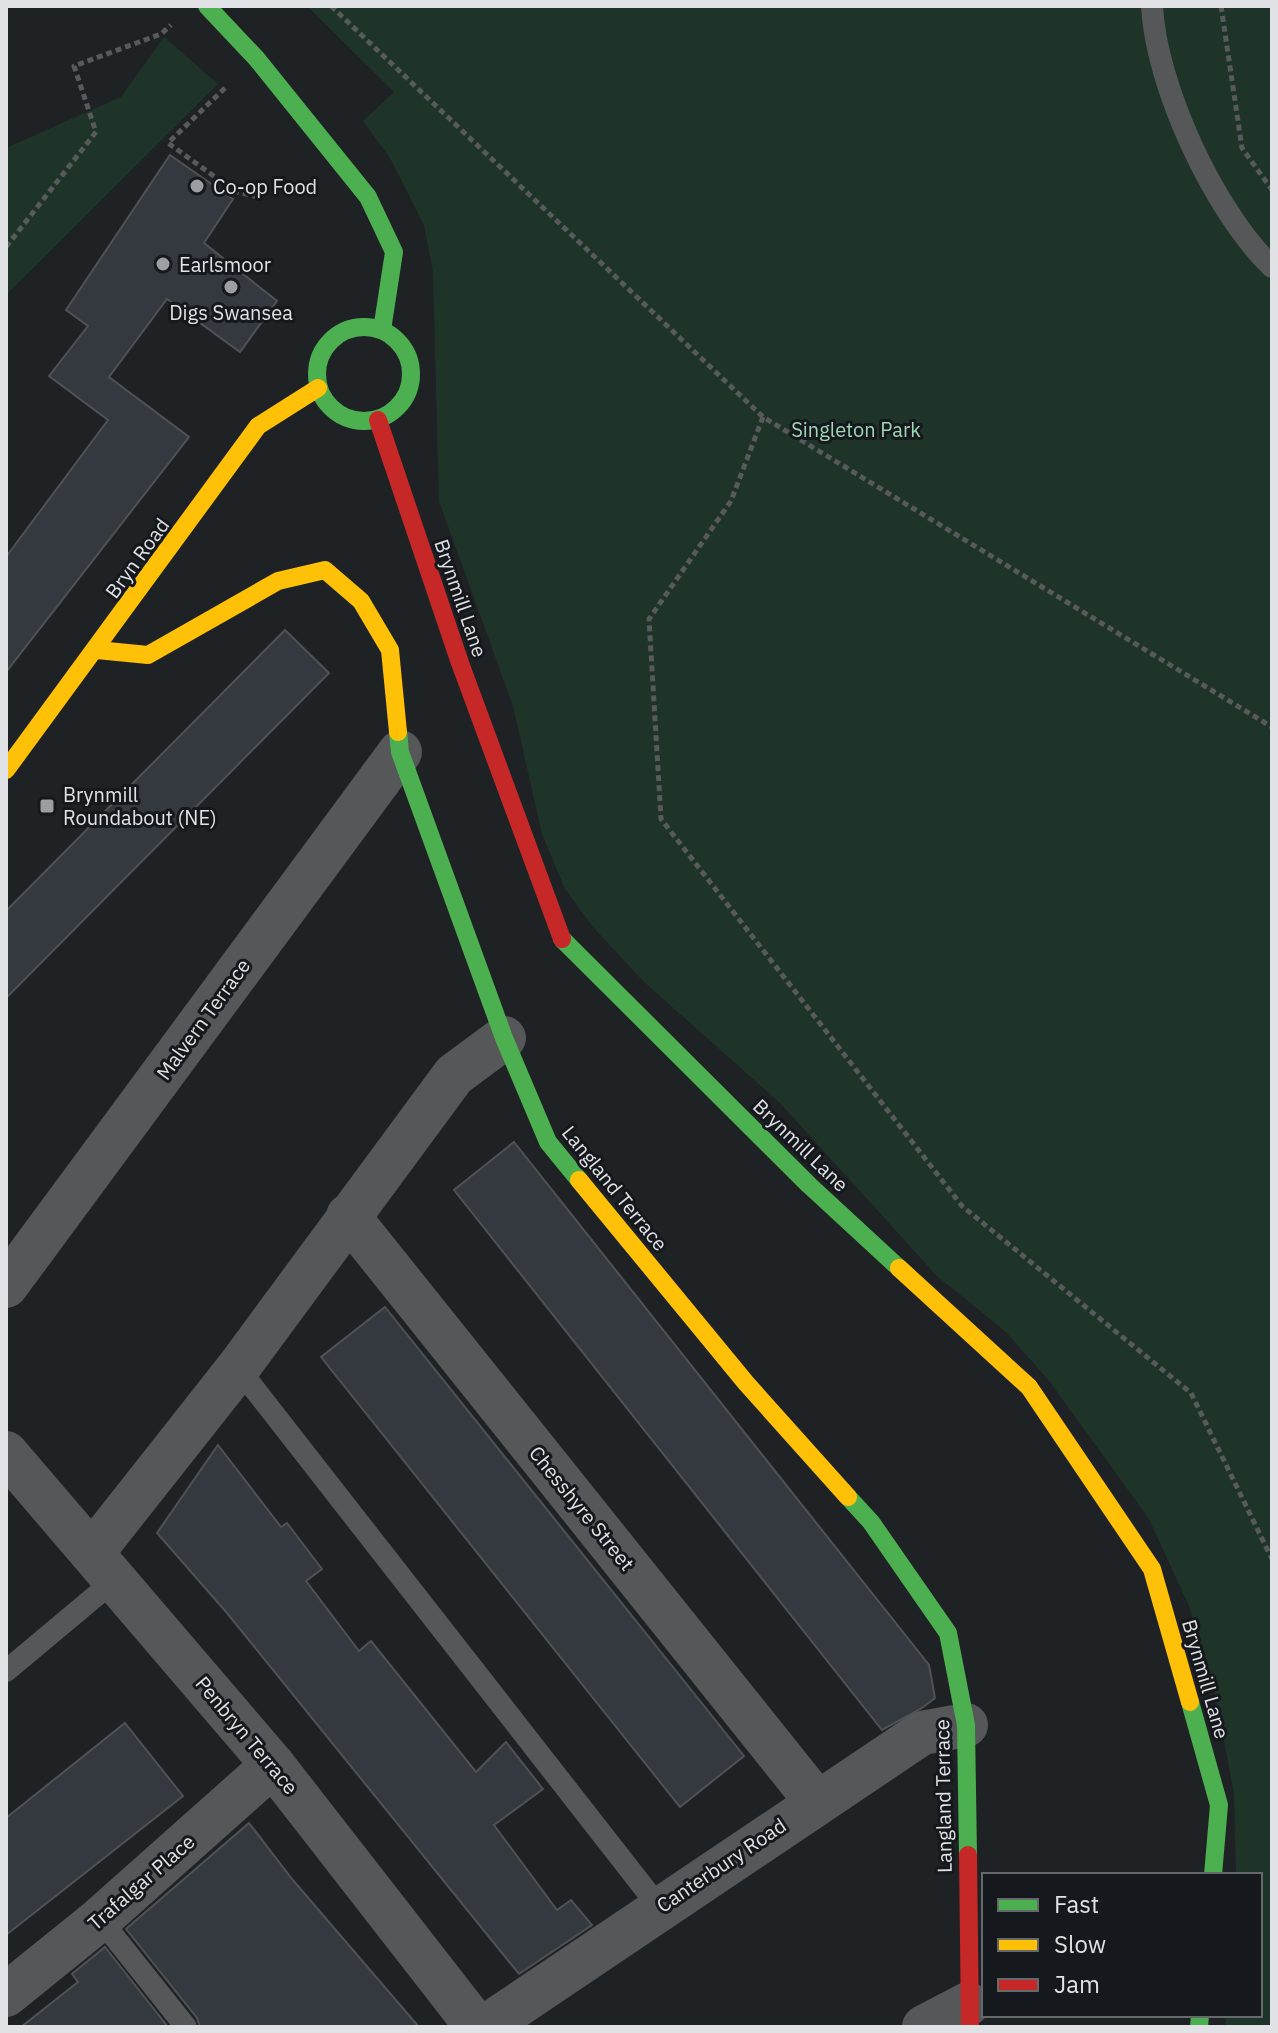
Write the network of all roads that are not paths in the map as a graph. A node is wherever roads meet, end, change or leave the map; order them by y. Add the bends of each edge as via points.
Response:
1 (207, 6) edge
2 (1152, 6) edge
3 (1272, 267) edge
4 (382, 330) junction
5 (318, 388) junction
6 (378, 420) junction
7 (97, 650) junction
8 (400, 752) junction
9 (6, 770) edge
10 (504, 1038) junction
11 (348, 1216) junction
12 (6, 1286) edge
13 (238, 1368) junction
14 (6, 1453) edge
15 (104, 1566) junction
16 (6, 1671) edge
17 (966, 1725) junction
18 (273, 1765) junction
19 (816, 1801) junction
20 (1213, 1873) edge
21 (659, 1907) junction
22 (100, 1919) junction
23 (6, 1995) edge
24 (969, 2015) edge
25 (186, 2027) edge
26 (477, 2027) edge
27 (485, 2027) edge
28 (924, 2027) edge

1 - 4 street via 368,197 394,252
2 - 3 lane via 1169,91 1204,170 1255,250
4 - 5 street via 355,327 331,339 317,362
4 - 6 street via 401,344 411,364 410,388 398,408
5 - 6 street via 331,410 353,422
5 - 7 street, Bryn Road via 258,426
6 - 20 street, Brynmill Lane via 563,943 809,1185 1029,1387 1152,1569 1219,1805
7 - 8 street, Langland Terrace via 148,655 278,581 325,570 361,601 390,650
7 - 9 street, Bryn Road
8 - 10 street, Langland Terrace
8 - 12 street, Malvern Terrace
10 - 11 street via 454,1075
10 - 17 street, Langland Terrace via 548,1142 746,1383 871,1522 948,1633
11 - 13 street
11 - 19 street, Chesshyre Street
13 - 15 street
13 - 21 lane
14 - 15 street, Penbryn Terrace
15 - 16 lane
15 - 18 street, Penbryn Terrace
17 - 19 street, Canterbury Road via 922,1733
17 - 24 street, Langland Terrace
18 - 22 street, Trafalgar Place
18 - 26 street, Penbryn Terrace
19 - 21 street, Canterbury Road
21 - 27 street, Canterbury Road
22 - 23 street, Trafalgar Place
22 - 25 lane
24 - 28 street

